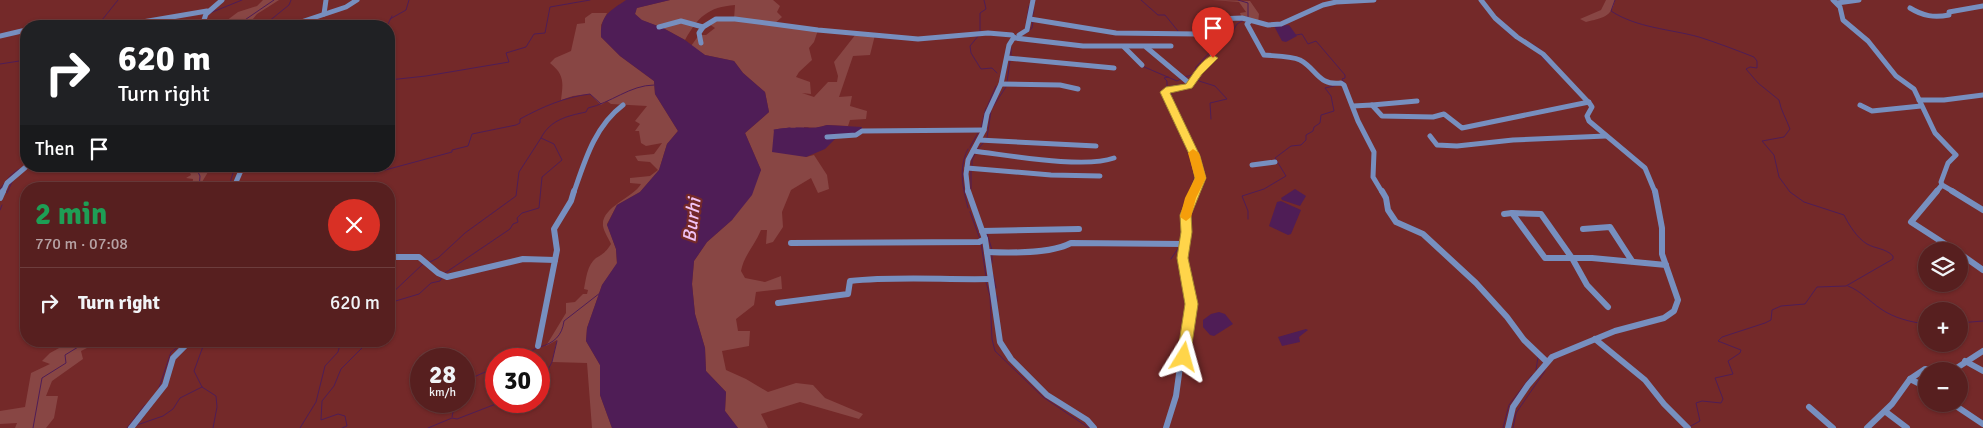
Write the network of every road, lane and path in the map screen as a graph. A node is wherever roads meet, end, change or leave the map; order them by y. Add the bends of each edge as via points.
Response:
1 (222, 0) edge
2 (326, 0) edge
3 (357, 0) edge
4 (1033, 0) edge
5 (1374, 0) edge
6 (1481, 0) edge
7 (1859, 0) edge
8 (1835, 2) edge
9 (1983, 6) edge
10 (1910, 8) dead end
11 (207, 11) junction
12 (324, 14) junction
13 (1030, 19) junction
14 (154, 20) edge
15 (202, 20) edge
16 (306, 20) edge
17 (1250, 21) junction
18 (659, 27) dead end
19 (703, 27) junction
20 (20, 31) edge
21 (1206, 31) junction
22 (0, 36) edge
23 (1015, 36) junction
24 (701, 43) dead end
25 (1171, 46) dead end
26 (1124, 47) junction
27 (1146, 47) junction
28 (1007, 58) junction
29 (1142, 65) dead end
30 (1114, 68) dead end
31 (1001, 84) junction
32 (1190, 84) junction
33 (1078, 89) dead end
34 (1983, 95) edge
35 (1417, 101) dead end
36 (1589, 102) junction
37 (1920, 103) junction
38 (1372, 104) junction
39 (623, 105) dead end
40 (1860, 105) dead end
41 (1353, 106) junction
42 (984, 130) junction
43 (1430, 136) dead end
44 (1606, 136) junction
45 (827, 137) dead end
46 (979, 140) junction
47 (1096, 146) dead end
48 (973, 151) junction
49 (1114, 158) dead end
50 (1275, 162) dead end
51 (1252, 165) dead end
52 (967, 168) junction
53 (20, 172) edge
54 (1100, 176) dead end
55 (1942, 185) junction
56 (0, 198) edge
57 (1983, 210) edge
58 (1512, 213) junction
59 (1504, 214) dead end
60 (1079, 229) dead end
61 (1583, 229) dead end
62 (982, 232) junction
63 (985, 239) junction
64 (1942, 242) edge
65 (791, 243) dead end
66 (1184, 244) junction
67 (987, 252) junction
68 (395, 257) edge
69 (1572, 258) junction
70 (1968, 259) edge
71 (555, 260) junction
72 (1632, 261) junction
73 (1666, 265) junction
74 (1983, 270) edge
75 (990, 279) junction
76 (778, 303) dead end
77 (1608, 307) dead end
78 (1595, 339) junction
79 (538, 346) dead end
80 (184, 347) edge
81 (1983, 351) edge
82 (1965, 361) joint
83 (1547, 362) junction
84 (1983, 370) edge
85 (1918, 374) edge
86 (1910, 379) junction
87 (1918, 383) edge
88 (1809, 408) dead end
89 (1886, 412) junction
90 (1965, 412) edge
91 (1983, 424) edge
92 (1686, 426) edge
93 (131, 428) edge
94 (1094, 428) edge
95 (1166, 428) edge
96 (1508, 428) edge
97 (1833, 428) edge
98 (1867, 428) edge
99 (1907, 428) edge

1 - 11 street
2 - 12 street
3 - 12 street
4 - 13 street
5 - 17 street via 1323,5 1281,24
6 - 36 street via 1495,18 1543,54
7 - 8 street
8 - 37 street via 1840,7 1843,20 1868,41 1896,76 1914,89
9 - 10 street via 1928,18
11 - 14 street
11 - 15 street
12 - 16 street
13 - 21 street via 1133,34 1197,34
13 - 23 street via 1027,30
17 - 21 street via 1242,18 1217,19
17 - 41 street via 1247,24 1263,54 1300,60 1321,80 1343,84
18 - 19 street via 681,21
19 - 23 street via 716,19 734,19 918,39 988,33
19 - 24 street via 699,33
20 - 22 street
21 - 32 street via 1214,56
23 - 26 street via 1062,44
23 - 28 street via 1009,45
25 - 27 street
26 - 27 street
26 - 29 street
27 - 32 street
28 - 30 street
28 - 31 street
31 - 33 street via 1060,85
31 - 42 street via 987,114
32 - 66 street via 1165,92 1195,156 1200,178 1185,215 1187,232
34 - 37 street
35 - 38 street
36 - 38 street via 1462,128 1444,114 1433,117 1382,116
36 - 44 street via 1592,108 1587,116 1589,121
37 - 40 street via 1872,111
37 - 55 street via 1935,133 1956,155 1948,163
38 - 41 street
39 - 71 street via 611,114 590,146 570,202 554,229
41 - 83 street via 1374,152 1373,177 1396,222 1423,234 1476,283
42 - 45 street via 862,131 856,135
42 - 46 street
43 - 44 street via 1437,145 1457,146
44 - 73 street via 1645,168 1658,206
46 - 47 street
46 - 48 street
48 - 49 street via 1079,162 1104,162
48 - 52 street
50 - 51 street
52 - 54 street
52 - 62 street via 968,193
53 - 56 street via 7,182
55 - 57 street
55 - 64 street via 1911,222
58 - 59 street
58 - 69 street via 1545,258
58 - 69 street via 1541,214
60 - 62 street
61 - 72 street via 1610,227
62 - 63 street
63 - 65 street via 978,242
63 - 67 street
66 - 67 street via 1071,243 1061,248
66 - 95 street via 1182,258 1191,304 1186,350
67 - 75 street
68 - 71 street via 420,257 447,277 523,259
69 - 72 street
69 - 77 street via 1587,285
70 - 74 street
71 - 79 street
72 - 73 street
73 - 78 street via 1677,297 1674,311 1664,318
75 - 76 street via 877,278 850,281 848,294
75 - 94 street via 997,334 1004,349 1047,395 1087,420
78 - 83 street
78 - 92 street via 1645,380
80 - 93 street via 173,358 165,385
81 - 82 street
82 - 84 street
83 - 96 street via 1513,407
85 - 86 street
86 - 87 street
86 - 89 street
88 - 97 street
89 - 98 street
89 - 99 street
90 - 91 street

